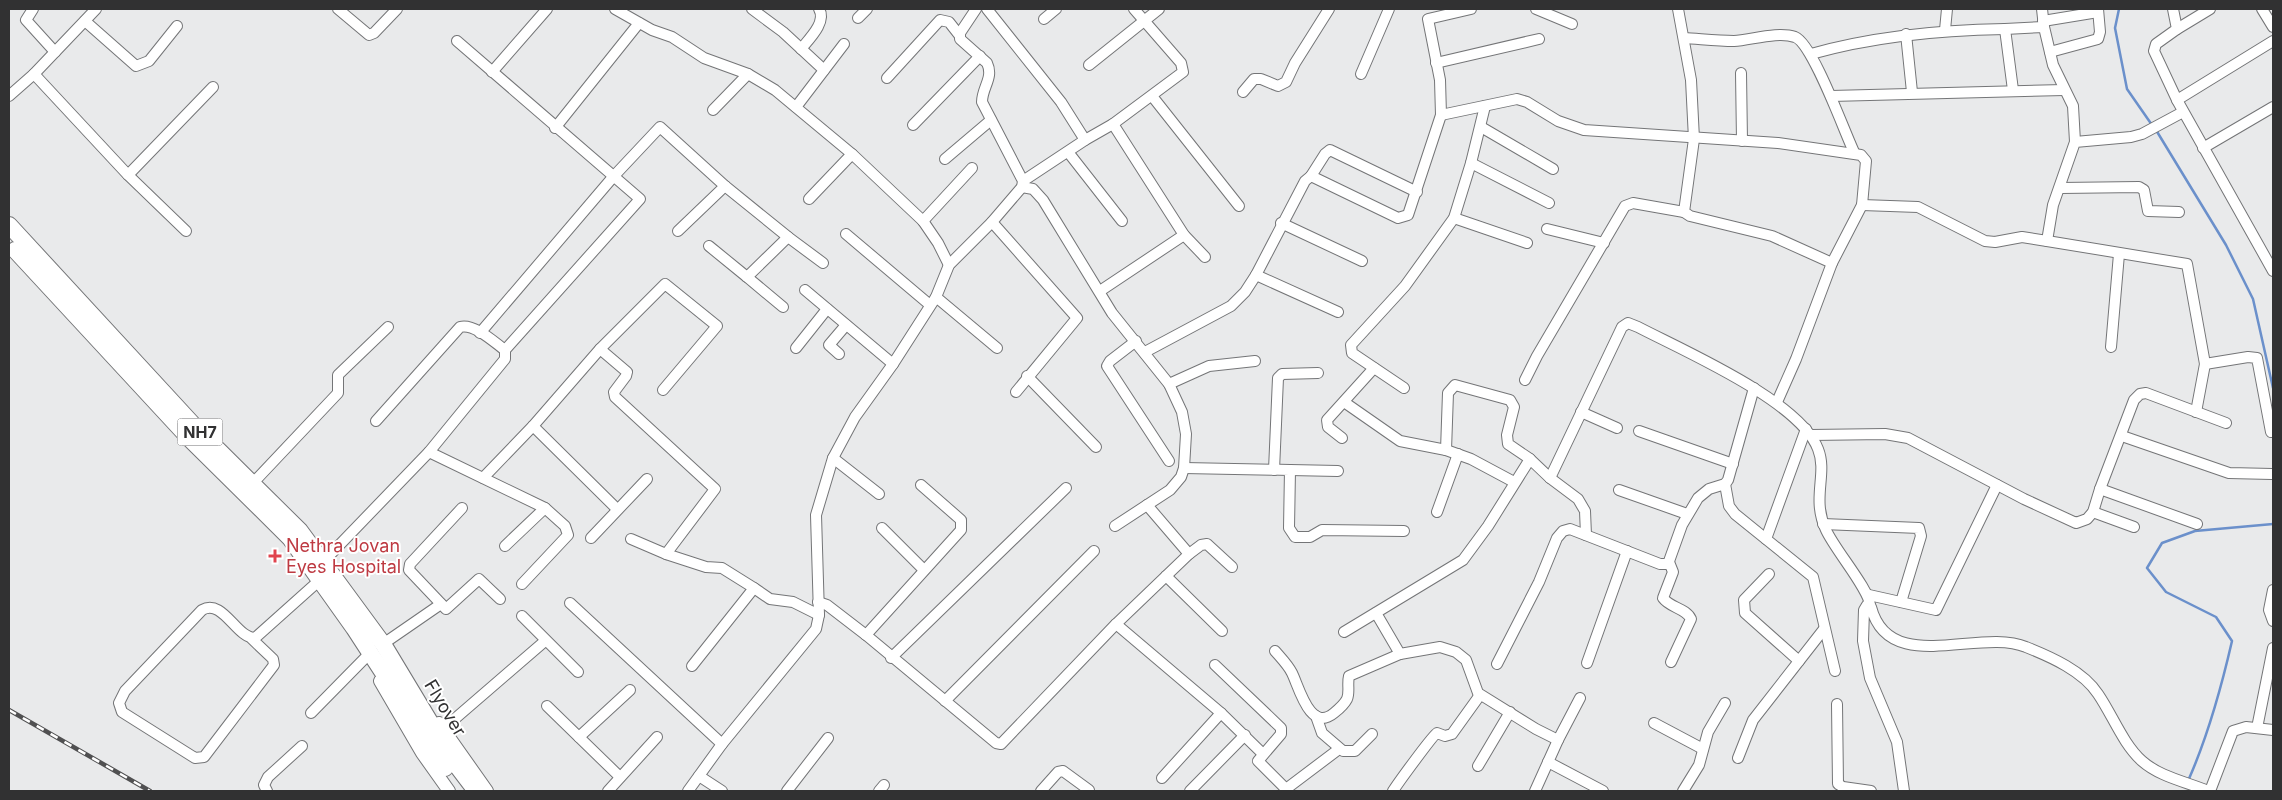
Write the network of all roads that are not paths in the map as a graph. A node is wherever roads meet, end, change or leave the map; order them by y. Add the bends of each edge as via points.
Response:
1 (33, 9) edge
2 (96, 9) edge
3 (338, 9) edge
4 (397, 9) edge
5 (547, 9) edge
6 (752, 9) edge
7 (819, 9) edge
8 (866, 9) edge
9 (976, 9) edge
10 (987, 9) edge
11 (1056, 9) edge
12 (1134, 9) edge
13 (1159, 9) edge
14 (1329, 9) edge
15 (1389, 9) edge
16 (1468, 9) edge
17 (1536, 9) edge
18 (1678, 9) edge
19 (1947, 9) edge
20 (2042, 9) edge
21 (2173, 9) edge
22 (2210, 9) edge
23 (2262, 9) edge
24 (619, 10) edge
25 (2098, 11) edge
26 (858, 18) dead end
27 (1044, 19) dead end
28 (1144, 20) junction
29 (85, 21) junction
30 (639, 23) junction
31 (1572, 24) dead end
32 (2044, 24) junction
33 (177, 26) dead end
34 (2273, 27) edge
35 (2005, 29) junction
36 (2177, 29) junction
37 (1945, 30) junction
38 (1906, 34) junction
39 (960, 36) junction
40 (1684, 38) junction
41 (1539, 39) dead end
42 (457, 41) dead end
43 (2273, 41) edge
44 (844, 44) dead end
45 (801, 49) junction
46 (54, 52) junction
47 (2050, 52) junction
48 (1811, 54) junction
49 (980, 56) junction
50 (1436, 63) junction
51 (1089, 66) dead end
52 (824, 70) junction
53 (492, 72) junction
54 (1741, 73) dead end
55 (34, 74) junction
56 (748, 74) junction
57 (1362, 74) dead end
58 (887, 78) dead end
59 (214, 87) dead end
60 (2013, 90) junction
61 (2064, 90) junction
62 (1243, 92) dead end
63 (1912, 92) junction
64 (9, 96) edge
65 (1152, 96) junction
66 (1831, 96) junction
67 (2177, 100) junction
68 (1485, 106) junction
69 (796, 107) junction
70 (2273, 107) edge
71 (713, 110) dead end
72 (2183, 112) junction
73 (1441, 115) junction
74 (991, 120) junction
75 (1113, 124) junction
76 (913, 125) dead end
77 (1481, 127) junction
78 (555, 128) junction
79 (1694, 139) junction
80 (1085, 140) junction
81 (1742, 141) junction
82 (2075, 142) junction
83 (2203, 148) junction
84 (1068, 152) junction
85 (1854, 152) junction
86 (852, 154) junction
87 (945, 159) dead end
88 (1471, 163) junction
89 (972, 168) dead end
90 (1553, 169) dead end
91 (128, 176) junction
92 (1311, 176) junction
93 (613, 177) junction
94 (1023, 184) junction
95 (725, 186) junction
96 (2061, 188) junction
97 (1418, 192) junction
98 (809, 198) dead end
99 (1549, 203) dead end
100 (1862, 205) junction
101 (1239, 206) dead end
102 (1684, 212) junction
103 (2179, 212) dead end
104 (1454, 218) junction
105 (922, 221) junction
106 (1122, 221) dead end
107 (992, 222) junction
108 (1281, 224) junction
109 (9, 225) edge
110 (1547, 229) dead end
111 (186, 230) dead end
112 (678, 231) dead end
113 (846, 234) dead end
114 (1184, 235) junction
115 (788, 236) junction
116 (2047, 241) junction
117 (1527, 243) dead end
118 (1604, 243) junction
119 (709, 246) dead end
120 (14, 248) edge
121 (2119, 254) junction
122 (1205, 257) dead end
123 (1362, 261) dead end
124 (822, 263) dead end
125 (1832, 264) junction
126 (949, 265) junction
127 (2273, 271) edge
128 (1256, 275) junction
129 (747, 277) junction
130 (805, 290) dead end
131 (1100, 291) junction
132 (933, 301) junction
133 (783, 307) dead end
134 (827, 309) junction
135 (1338, 312) dead end
136 (846, 325) junction
137 (388, 327) dead end
138 (480, 333) junction
139 (1136, 341) junction
140 (2111, 347) dead end
141 (796, 348) dead end
142 (997, 348) dead end
143 (600, 349) junction
144 (505, 350) junction
145 (1145, 352) junction
146 (839, 354) dead end
147 (1254, 361) dead end
148 (893, 364) junction
149 (2205, 364) junction
150 (1374, 368) junction
151 (1318, 373) dead end
152 (1028, 376) junction
153 (1525, 380) dead end
154 (1169, 384) junction
155 (1404, 388) dead end
156 (1754, 388) junction
157 (662, 390) dead end
158 (1016, 392) dead end
159 (1344, 402) junction
160 (1777, 402) junction
161 (1581, 412) junction
162 (2196, 412) junction
163 (376, 422) dead end
164 (2226, 423) dead end
165 (533, 426) junction
166 (1617, 428) dead end
167 (1639, 431) dead end
168 (1808, 432) junction
169 (2271, 432) dead end
170 (2122, 436) junction
171 (1342, 438) dead end
172 (1096, 447) dead end
173 (1446, 450) junction
174 (429, 452) junction
175 (1458, 454) junction
176 (833, 458) junction
177 (1530, 459) junction
178 (1169, 461) dead end
179 (1732, 464) junction
180 (1184, 468) junction
181 (1274, 470) junction
182 (1290, 470) junction
183 (1338, 471) dead end
184 (2272, 474) dead end
185 (483, 478) junction
186 (1550, 478) junction
187 (647, 479) dead end
188 (1514, 482) junction
189 (253, 483) junction
190 (1725, 484) junction
191 (920, 485) dead end
192 (1997, 485) junction
193 (1066, 488) dead end
194 (2100, 489) junction
195 (1619, 490) dead end
196 (879, 494) dead end
197 (1147, 505) junction
198 (462, 508) dead end
199 (545, 508) junction
200 (617, 509) junction
201 (1437, 512) dead end
202 (2093, 512) junction
203 (1687, 514) junction
204 (1823, 524) junction
205 (2197, 524) dead end
206 (1115, 526) dead end
207 (2134, 527) dead end
208 (882, 528) dead end
209 (1404, 531) dead end
210 (1586, 535) junction
211 (591, 538) dead end
212 (631, 539) dead end
213 (1766, 539) junction
214 (505, 546) dead end
215 (1094, 551) dead end
216 (1627, 551) junction
217 (666, 554) junction
218 (1189, 554) junction
219 (323, 562) junction
220 (1669, 562) junction
221 (1232, 567) dead end
222 (924, 570) junction
223 (1769, 574) dead end
224 (1166, 576) junction
225 (321, 579) junction
226 (522, 584) dead end
227 (754, 588) junction
228 (2273, 590) edge
229 (500, 599) dead end
230 (1869, 600) junction
231 (818, 602) junction
232 (1901, 602) junction
233 (570, 603) dead end
234 (441, 604) junction
235 (1376, 613) junction
236 (819, 615) junction
237 (522, 616) dead end
238 (2272, 618) edge
239 (1116, 624) junction
240 (1824, 629) junction
241 (1222, 631) dead end
242 (1344, 632) dead end
243 (866, 634) junction
244 (250, 638) junction
245 (545, 641) junction
246 (376, 648) junction
247 (2273, 648) edge
248 (1275, 651) dead end
249 (1400, 654) junction
250 (891, 658) junction
251 (1799, 661) junction
252 (1671, 662) dead end
253 (1587, 663) dead end
254 (1497, 664) dead end
255 (1215, 665) dead end
256 (692, 666) dead end
257 (1835, 671) dead end
258 (578, 672) dead end
259 (392, 674) junction
260 (630, 690) dead end
261 (1480, 695) junction
262 (1580, 698) dead end
263 (945, 701) junction
264 (1725, 703) dead end
265 (1837, 704) dead end
266 (547, 706) dead end
267 (1221, 712) junction
268 (1510, 712) junction
269 (311, 713) dead end
270 (1316, 716) junction
271 (1654, 722) dead end
272 (2257, 728) junction
273 (443, 729) junction
274 (2273, 730) edge
275 (1372, 734) dead end
276 (1245, 735) junction
277 (579, 737) junction
278 (657, 737) dead end
279 (828, 738) dead end
280 (1558, 740) junction
281 (722, 744) junction
282 (302, 746) dead end
283 (1339, 749) junction
284 (1703, 749) junction
285 (1263, 754) junction
286 (1738, 758) dead end
287 (1548, 762) junction
288 (1478, 766) dead end
289 (699, 776) junction
290 (620, 777) junction
291 (1162, 778) dead end
292 (1843, 789) edge
293 (1089, 790) edge
294 (1287, 790) edge
295 (267, 791) edge
296 (449, 791) edge
297 (462, 791) edge
298 (476, 791) edge
299 (488, 791) edge
300 (608, 791) edge
301 (688, 791) edge
302 (722, 791) edge
303 (787, 791) edge
304 (1041, 791) edge
305 (1190, 791) edge
306 (1393, 791) edge
307 (1535, 791) edge
308 (1602, 791) edge
309 (1683, 791) edge
310 (1871, 791) edge
311 (1903, 791) edge
312 (2209, 791) edge

1 - 46 street via 26,20
2 - 29 street
3 - 4 street via 369,35
5 - 53 street
6 - 45 street
7 - 45 street via 822,14 820,22
8 - 26 street
9 - 39 street
10 - 80 street via 1061,102
11 - 27 street
12 - 28 street
13 - 28 street
14 - 62 street via 1294,63 1286,82 1278,86 1254,79
15 - 57 street
16 - 50 street via 1428,19
17 - 31 street
18 - 40 street
19 - 37 street
20 - 32 street
21 - 36 street
22 - 36 street
23 - 34 street
24 - 30 street
25 - 32 street
25 - 47 street via 2098,39
28 - 51 street
28 - 65 street via 1184,69 1181,75
29 - 33 street via 136,66 149,61
29 - 46 street
30 - 56 street via 672,37 704,58
30 - 78 street
32 - 35 street
32 - 47 street
35 - 37 street
35 - 60 street
36 - 67 street via 2154,47
37 - 38 street
38 - 48 street
38 - 63 street
39 - 49 street
39 - 58 street via 949,22 940,20
40 - 48 street via 1735,41 1790,36 1802,42
40 - 79 street via 1691,80
41 - 50 street
42 - 53 street
43 - 67 street
44 - 52 street
45 - 52 street
46 - 55 street
47 - 61 street via 2052,65
48 - 66 street
49 - 74 street via 989,68 990,76 982,102
49 - 76 street
50 - 73 street
52 - 69 street
53 - 78 street
54 - 81 street
55 - 64 street
55 - 91 street
56 - 69 street via 776,90
56 - 71 street
59 - 91 street
60 - 61 street
60 - 63 street
61 - 82 street via 2074,113
63 - 66 street
65 - 75 street
65 - 101 street
66 - 85 street
67 - 72 street
68 - 73 street
68 - 77 street
68 - 79 street via 1517,99 1558,121 1584,130
69 - 86 street
70 - 83 street
72 - 82 street via 2142,134
72 - 83 street
73 - 97 street
74 - 87 street
74 - 94 street
75 - 80 street
75 - 114 street
77 - 88 street
77 - 90 street
78 - 93 street
79 - 81 street
79 - 102 street
80 - 84 street
81 - 85 street
82 - 96 street
83 - 127 street
84 - 94 street
84 - 106 street
85 - 100 street via 1861,154 1866,161
86 - 98 street
86 - 105 street
88 - 99 street
88 - 104 street
89 - 105 street
91 - 111 street
92 - 97 street via 1330,150
92 - 97 street via 1402,219 1410,212
92 - 108 street
93 - 95 street via 660,127
93 - 138 street
93 - 144 street via 639,201
94 - 107 street
94 - 131 street via 1043,200
95 - 112 street
95 - 115 street
96 - 103 street via 2141,188 2148,211
96 - 116 street via 2053,205
100 - 116 street via 1918,207 1985,241 2022,237
100 - 125 street
102 - 118 street via 1628,204
102 - 125 street via 1772,236
104 - 117 street
104 - 150 street via 1405,286 1351,346 1352,353
105 - 126 street
107 - 126 street
107 - 152 street via 1076,316 1076,322
108 - 123 street
108 - 128 street
109 - 120 highway, NH7
110 - 118 street
113 - 132 street
114 - 122 street
114 - 131 street
115 - 124 street
115 - 129 street
116 - 121 street
118 - 153 street
119 - 129 street
120 - 189 highway, NH7
120 - 225 highway, NH7 via 189,438 290,538
121 - 140 street
121 - 149 street via 2187,264
125 - 160 street
126 - 132 street
128 - 135 street
128 - 145 street via 1230,306
129 - 133 street
130 - 134 street
131 - 139 street via 1112,313
132 - 142 street
132 - 148 street
134 - 136 street
134 - 141 street
136 - 146 street via 829,345
136 - 148 street
137 - 189 street via 338,375 338,393
138 - 144 street
138 - 163 street via 465,326 458,328
139 - 145 street
139 - 178 street via 1110,360 1108,366
143 - 157 street via 661,286 667,284 717,326
143 - 165 street
143 - 217 street via 627,372 614,392 615,397 714,488
144 - 174 street via 505,359
145 - 154 street
147 - 154 street via 1209,366
148 - 176 street via 855,417
149 - 162 street
149 - 169 street via 2248,356 2257,358
150 - 155 street
150 - 159 street
151 - 181 street via 1282,374 1278,378
152 - 158 street
152 - 172 street
154 - 180 street via 1182,412 1186,434
156 - 160 street
156 - 161 street via 1628,323 1622,327
156 - 179 street
159 - 171 street via 1326,423
159 - 173 street via 1398,440
160 - 168 street
161 - 166 street
161 - 186 street
162 - 164 street
162 - 170 street via 2146,393 2140,394 2134,400
165 - 185 street
165 - 200 street
167 - 179 street
168 - 192 street via 1885,434 1908,438
168 - 204 street via 1821,459 1818,501
168 - 213 street
170 - 184 street via 2229,473
170 - 194 street
173 - 175 street
173 - 177 street via 1448,393 1455,385 1512,401 1514,411 1507,441
174 - 185 street
174 - 219 street
175 - 188 street
175 - 201 street
176 - 196 street
176 - 231 street via 816,514
177 - 186 street
177 - 188 street
179 - 190 street
180 - 181 street
180 - 197 street via 1177,483
181 - 182 street
182 - 183 street
182 - 209 street via 1289,528 1295,537 1310,537 1322,530
185 - 199 street
186 - 210 street via 1582,505
187 - 200 street
188 - 235 street via 1493,519 1463,560
189 - 219 highway, NH7 via 300,531
190 - 203 street via 1703,493
190 - 213 street via 1732,509
191 - 222 street via 961,520 962,527
192 - 202 street via 2071,522 2087,519
192 - 232 street via 1938,608 1933,610
193 - 250 street
194 - 202 street
194 - 205 street
195 - 203 street
197 - 206 street
197 - 218 street
198 - 234 street via 409,567
199 - 214 street
199 - 226 street via 565,526 568,535
200 - 211 street
202 - 207 street
203 - 220 street
204 - 230 street
204 - 232 street via 1919,528 1921,536
208 - 222 street
210 - 216 street
210 - 254 street via 1570,529 1560,534
212 - 217 street
213 - 240 street via 1813,577
215 - 263 street
216 - 220 street via 1660,564
216 - 253 street
217 - 227 street via 701,566 725,569
218 - 221 street via 1207,544
218 - 224 street
219 - 246 highway, NH7
220 - 252 street via 1673,572 1663,598 1691,619
222 - 243 street
223 - 251 street via 1744,600 1745,613
224 - 239 street
224 - 241 street
225 - 244 street via 258,637
225 - 246 highway, NH7
227 - 236 street via 770,599 793,602
227 - 256 street
228 - 238 street via 2269,610
229 - 234 street via 479,579 448,608
230 - 232 street
230 - 311 street via 1864,610 1863,641 1870,678 1897,742
230 - 312 street via 1877,624 1898,640 1922,645 1956,646 2001,640 2026,646 2070,668 2097,693 2143,762 2182,782
231 - 236 street
231 - 243 street
233 - 281 street
234 - 246 street
235 - 242 street
235 - 249 street
236 - 281 street via 816,629
237 - 245 street
239 - 263 street via 1001,744 996,744
239 - 267 street
240 - 251 street
240 - 257 street
243 - 250 street
244 - 244 street via 271,657 274,665 204,757 195,758 122,712 119,703 125,691 206,608 218,610
245 - 258 street
245 - 273 street
246 - 259 highway, Flyover / NH7
246 - 269 street
246 - 273 street via 407,672
246 - 296 street via 379,680 422,753
247 - 272 street
248 - 270 street via 1290,669 1302,698
249 - 261 street via 1440,647 1456,652 1466,660 1473,685
249 - 270 street via 1353,673 1348,679 1347,699 1342,707 1326,719
250 - 263 street
251 - 286 street via 1753,720
255 - 285 street via 1282,728 1281,734
259 - 297 highway, Flyover / NH7
259 - 298 highway, Flyover / NH7
260 - 277 street
261 - 268 street
261 - 306 street via 1452,734 1432,736
262 - 280 street
264 - 284 street via 1708,732
265 - 292 street via 1837,781
266 - 277 street
267 - 276 street
267 - 291 street
268 - 280 street
268 - 288 street
270 - 283 street via 1322,733
271 - 284 street
272 - 274 street
272 - 312 street via 2241,727 2231,734
273 - 299 street
275 - 283 street via 1355,750 1346,752
276 - 285 street
276 - 305 street
277 - 290 street
278 - 290 street
279 - 303 street
280 - 287 street
281 - 289 street
282 - 295 street via 268,778 264,785
283 - 294 street
284 - 309 street via 1694,775
285 - 294 street via 1259,763
287 - 307 street
287 - 308 street
289 - 301 street
289 - 302 street
290 - 300 street
292 - 310 street
293 - 304 street via 1063,771 1058,772

